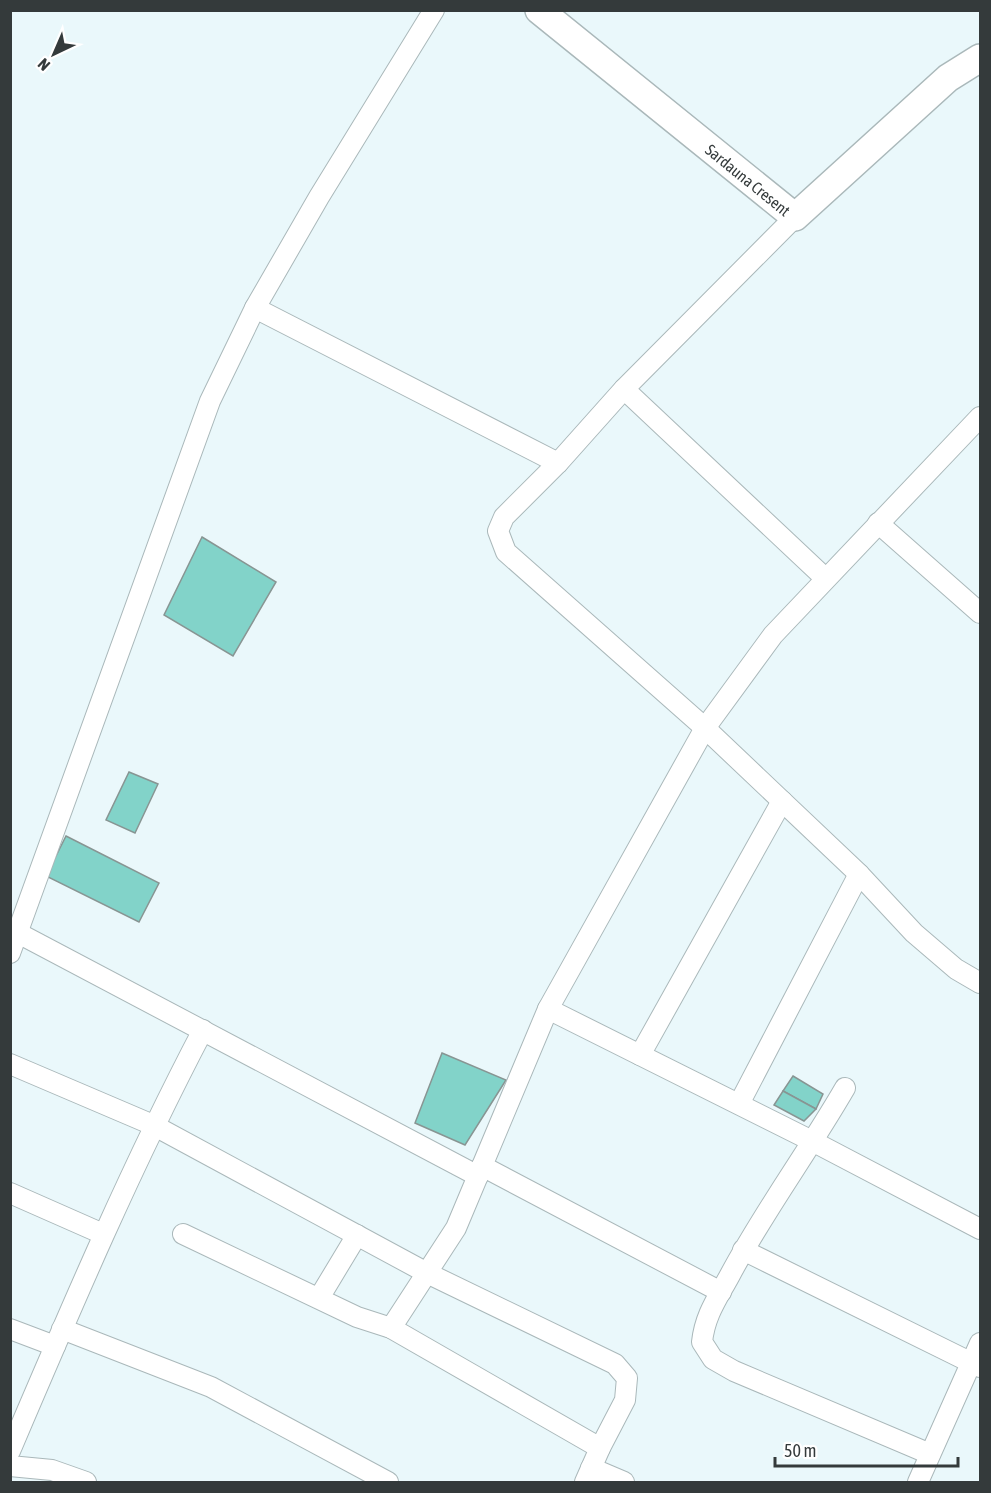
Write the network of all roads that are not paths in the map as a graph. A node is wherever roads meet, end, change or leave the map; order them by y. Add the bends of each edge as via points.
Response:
1 (434, 10) edge
2 (539, 10) edge
3 (981, 58) edge
4 (795, 217) junction
5 (255, 308) junction
6 (624, 389) junction
7 (981, 417) edge
8 (558, 463) junction
9 (878, 523) junction
10 (825, 578) junction
11 (981, 613) edge
12 (705, 728) junction
13 (782, 801) junction
14 (859, 874) junction
15 (18, 933) junction
16 (10, 953) edge
17 (981, 983) edge
18 (548, 1009) junction
19 (204, 1030) junction
20 (640, 1055) junction
21 (10, 1064) edge
22 (845, 1088) dead end
23 (739, 1104) junction
24 (153, 1125) junction
25 (814, 1142) junction
26 (480, 1171) junction
27 (10, 1193) edge
28 (981, 1229) edge
29 (103, 1234) junction
30 (183, 1234) dead end
31 (357, 1235) junction
32 (743, 1250) junction
33 (428, 1273) junction
34 (721, 1292) junction
35 (319, 1298) junction
36 (391, 1328) junction
37 (10, 1329) edge
38 (59, 1338) junction
39 (981, 1343) edge
40 (975, 1364) edge
41 (600, 1448) junction
42 (10, 1451) edge
43 (930, 1454) junction
44 (10, 1466) edge
45 (588, 1475) edge
46 (86, 1482) edge
47 (388, 1482) edge
48 (624, 1482) edge
49 (918, 1482) edge

1 - 5 street
2 - 4 street, Sardauna Cresent
3 - 4 street, Sardauna Cresent via 948,78
4 - 6 street
5 - 8 street
5 - 15 street via 210,401
6 - 8 street
6 - 10 street
7 - 9 street
8 - 12 street via 504,517 498,531 506,552
9 - 10 street
9 - 11 street
10 - 12 street via 773,635
12 - 13 street
12 - 18 street
13 - 14 street
13 - 20 street
14 - 17 street via 914,933 956,969
14 - 23 street
15 - 16 street
15 - 19 street
18 - 20 street
18 - 26 street
19 - 24 street
19 - 26 street
20 - 23 street
21 - 24 street
22 - 25 street
23 - 25 street
24 - 29 street
24 - 31 street
25 - 28 street
25 - 32 street
26 - 33 street via 456,1228
26 - 34 street
27 - 29 street
29 - 38 street
30 - 35 street
31 - 33 street
31 - 35 street
32 - 34 street
32 - 40 street
33 - 36 street
33 - 41 street via 615,1364 627,1378 625,1400
34 - 43 street via 705,1320 702,1342 713,1359
35 - 36 street
36 - 41 street
37 - 38 street
38 - 42 street
38 - 47 street via 211,1387
39 - 40 street
40 - 43 street
41 - 45 street
43 - 49 street
44 - 46 street via 52,1470
45 - 48 street

